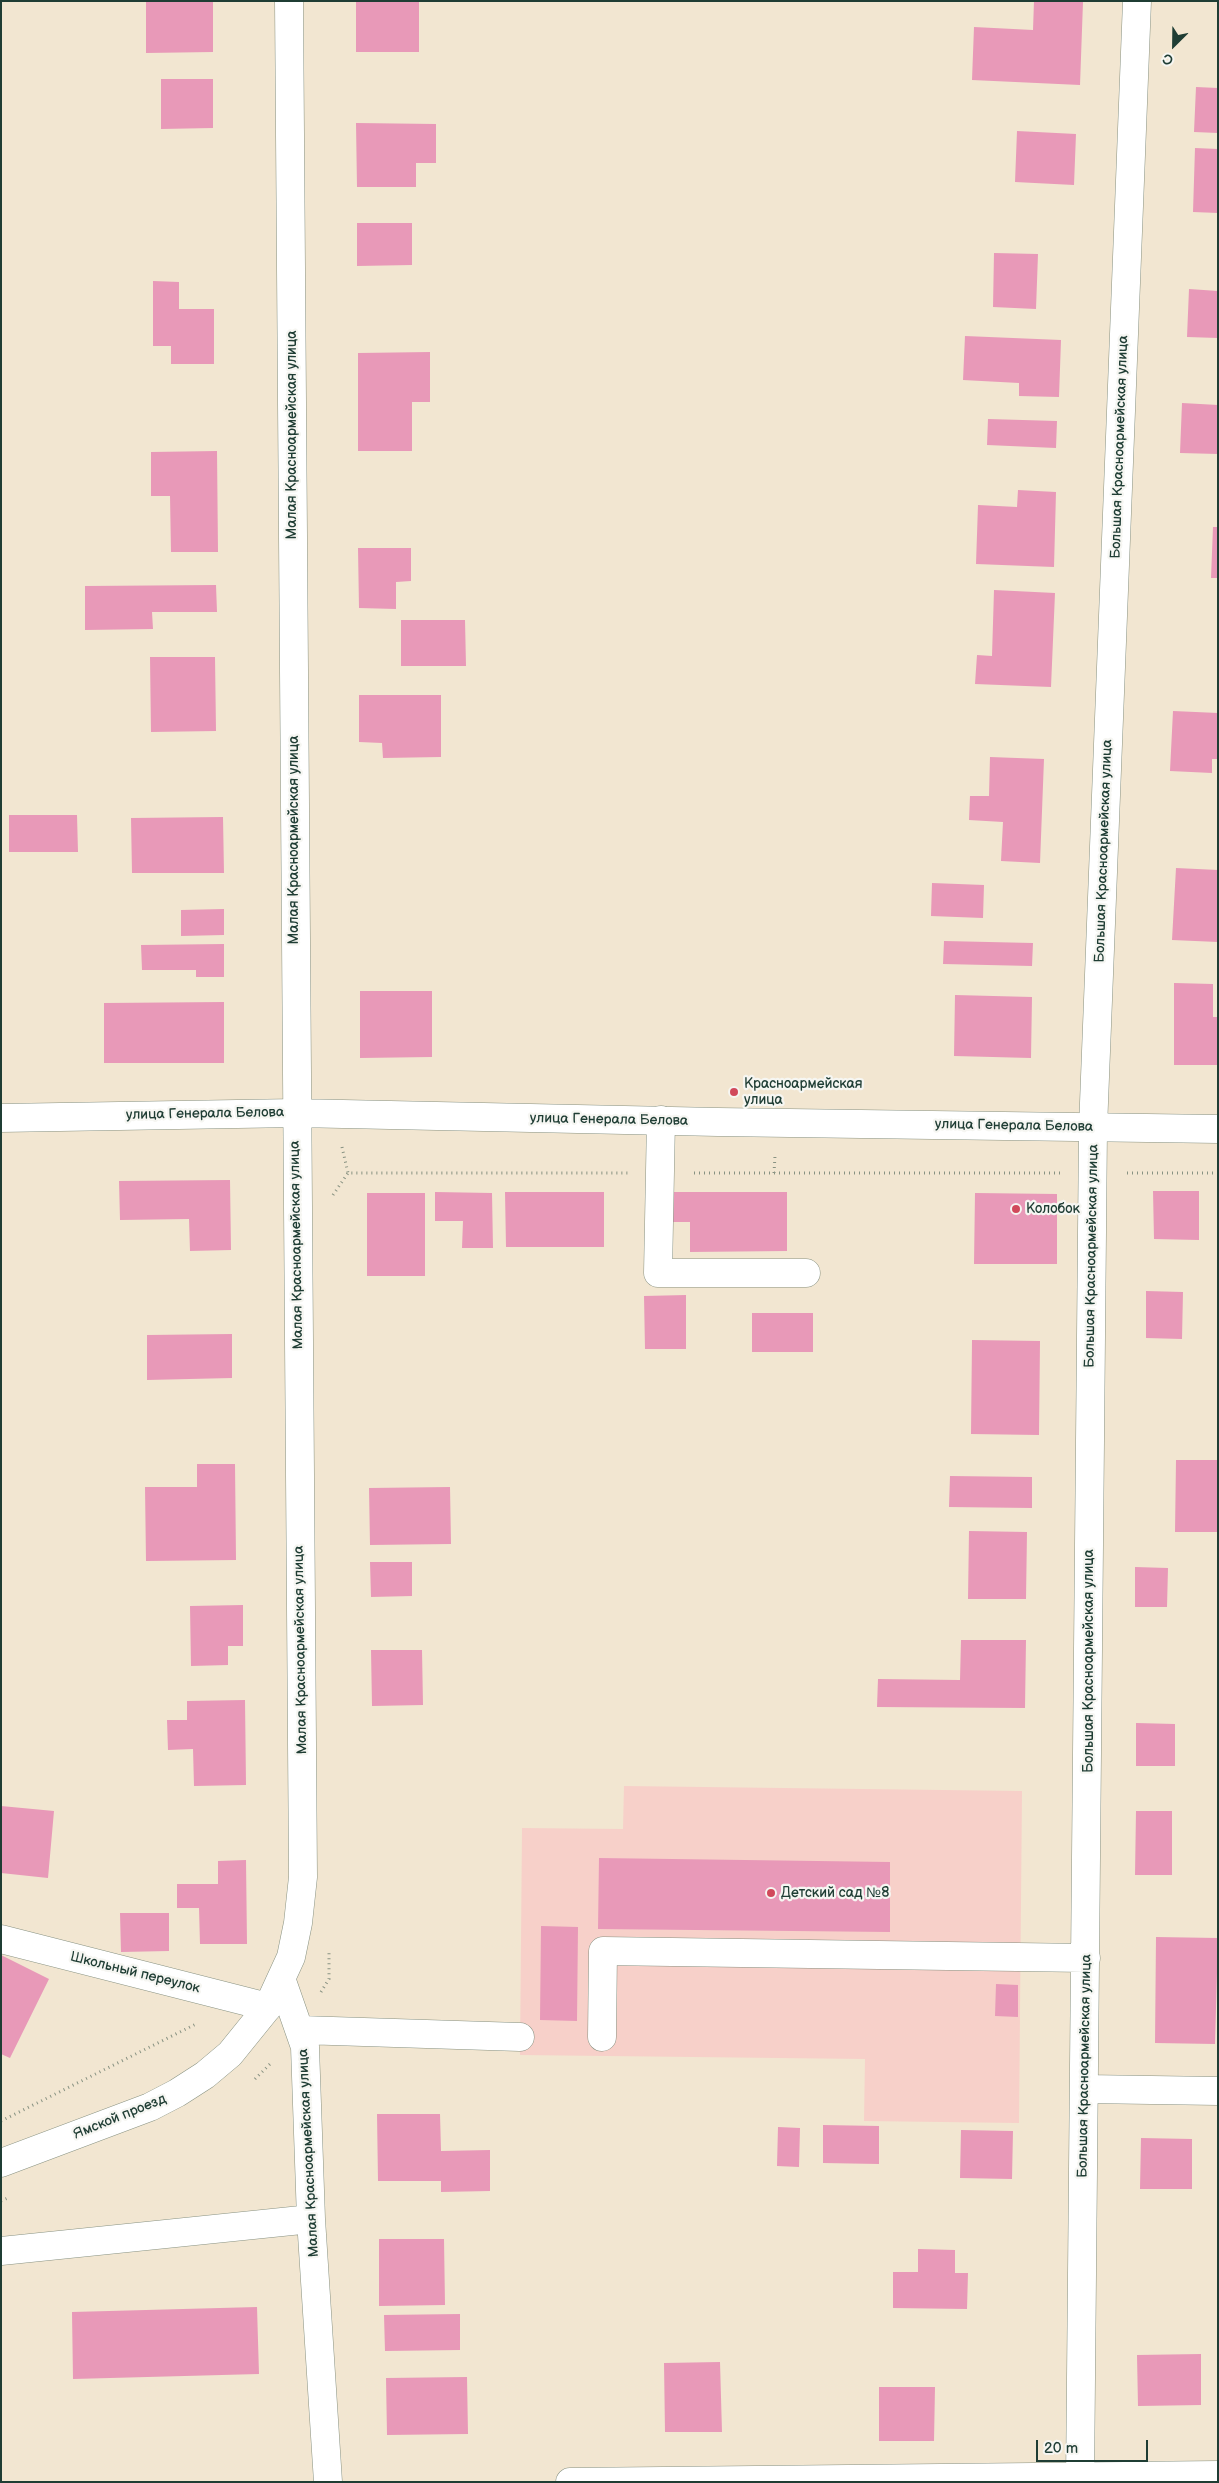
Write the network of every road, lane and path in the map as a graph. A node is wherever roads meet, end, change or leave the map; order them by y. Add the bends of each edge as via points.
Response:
1 (289, 1) edge
2 (1137, 1) edge
3 (296, 1113) junction
4 (1, 1118) edge
5 (661, 1120) junction
6 (1093, 1128) junction
7 (1218, 1129) edge
8 (660, 1173) junction
9 (1092, 1173) junction
10 (1218, 1174) edge
11 (330, 1199) dead end
12 (806, 1273) dead end
13 (1, 1938) edge
14 (329, 1940) dead end
15 (1086, 1958) junction
16 (282, 1981) junction
17 (256, 2004) junction
18 (301, 2030) junction
19 (520, 2037) dead end
20 (602, 2037) dead end
21 (252, 2082) dead end
22 (1084, 2089) junction
23 (1218, 2091) edge
24 (1, 2121) edge
25 (1, 2163) edge
26 (19, 2194) dead end
27 (1, 2201) edge
28 (312, 2219) junction
29 (1, 2251) edge
30 (1218, 2475) edge
31 (1080, 2479) edge
32 (328, 2482) edge
33 (570, 2482) edge

1 - 3 street, Малая Красноармейская улица
2 - 6 street, Большая Красноармейская улица
3 - 4 street, улица Генерала Белова
3 - 5 street, улица Генерала Белова
3 - 16 street, Малая Красноармейская улица via 303,1877 298,1923
5 - 6 street, улица Генерала Белова
5 - 8 street
6 - 7 street, улица Генерала Белова
6 - 9 street, Большая Красноармейская улица
8 - 9 path
8 - 11 path via 348,1173
8 - 12 street via 658,1273
9 - 10 path
9 - 15 street, Большая Красноармейская улица
13 - 17 street, Школьный переулок
14 - 18 path via 329,1979
15 - 20 street via 603,1951
15 - 22 street, Большая Красноармейская улица
16 - 17 street, Ямской проезд
16 - 18 street, Малая Красноармейская улица
17 - 24 path
17 - 25 street, Ямской проезд via 230,2054 177,2093 150,2107
18 - 19 street
18 - 21 path
18 - 28 street, Малая Красноармейская улица via 305,2047
22 - 23 street
22 - 31 street, Большая Красноармейская улица
26 - 27 path
28 - 29 street
28 - 32 street, Малая Красноармейская улица
30 - 31 street
31 - 33 street

